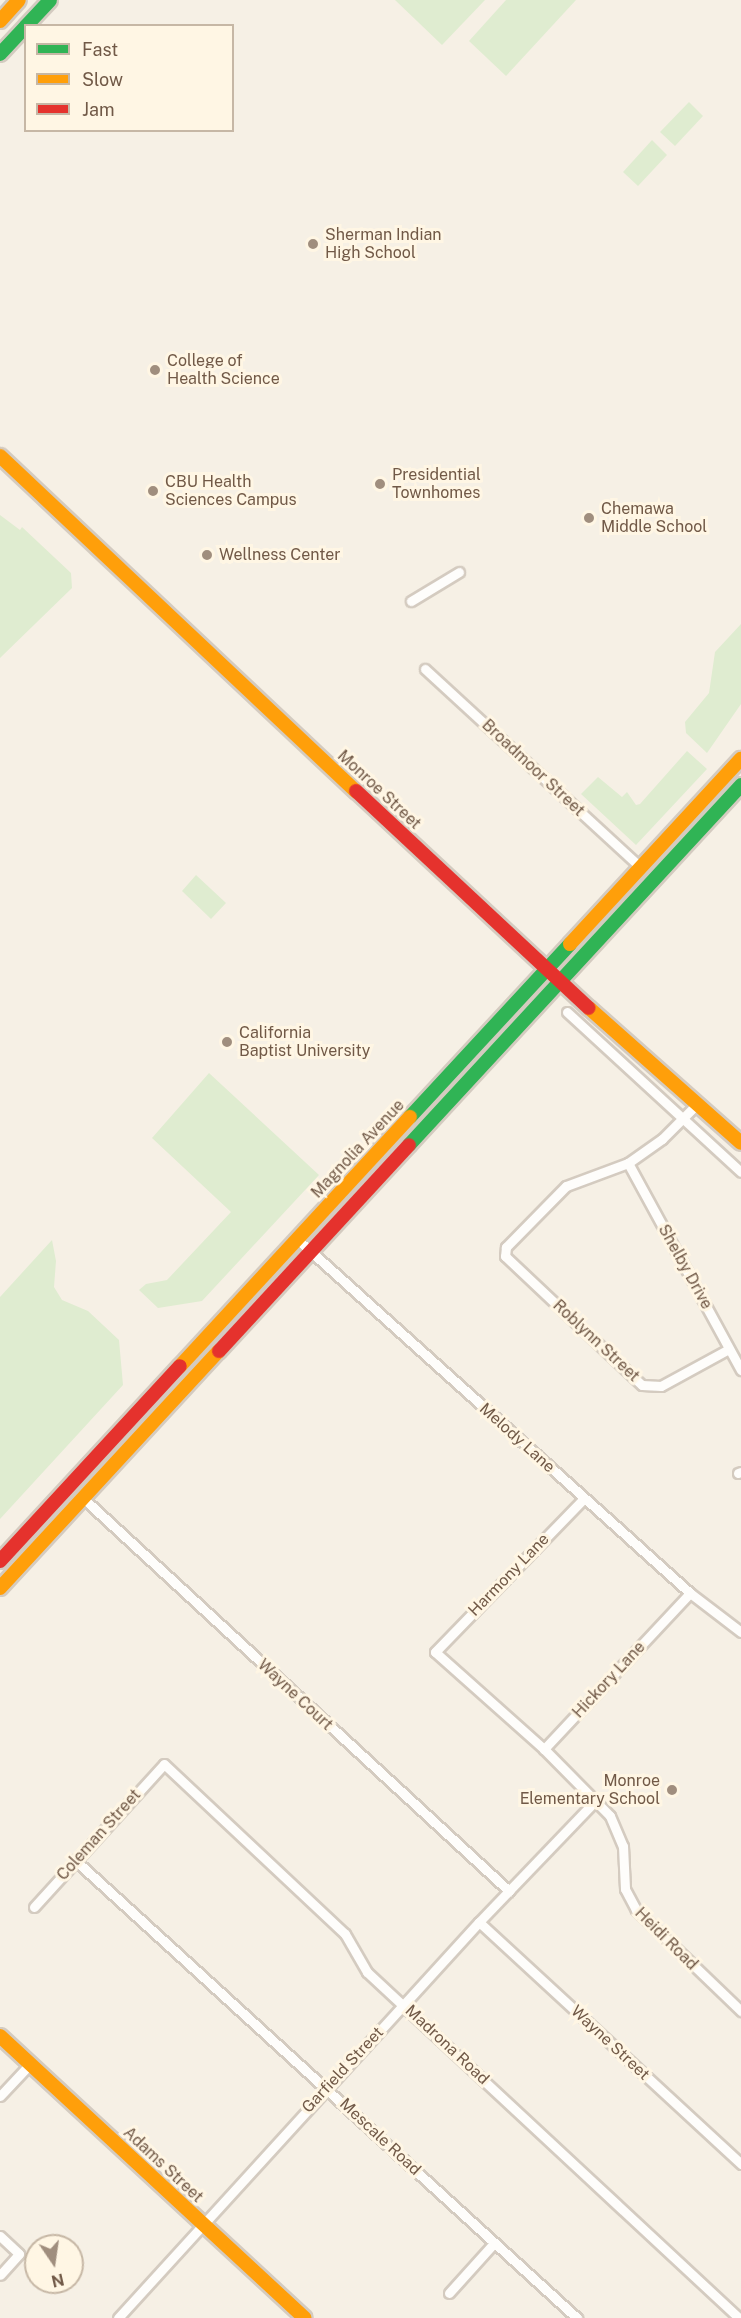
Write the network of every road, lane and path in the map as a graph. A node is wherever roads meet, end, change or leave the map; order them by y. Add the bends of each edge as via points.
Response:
1 (19, 0) edge
2 (50, 0) edge
3 (0, 21) edge
4 (28, 24) edge
5 (24, 28) edge
6 (0, 54) edge
7 (0, 456) edge
8 (459, 572) dead end
9 (411, 601) dead end
10 (425, 669) dead end
11 (741, 759) edge
12 (741, 786) edge
13 (640, 867) junction
14 (547, 969) junction
15 (559, 981) junction
16 (567, 1012) dead end
17 (698, 1103) junction
18 (683, 1119) junction
19 (741, 1143) edge
20 (628, 1163) junction
21 (741, 1172) edge
22 (297, 1239) junction
23 (311, 1251) junction
24 (729, 1349) junction
25 (741, 1370) edge
26 (69, 1486) junction
27 (83, 1498) junction
28 (584, 1498) junction
29 (0, 1561) edge
30 (0, 1588) edge
31 (690, 1593) junction
32 (741, 1632) edge
33 (544, 1749) junction
34 (164, 1764) joint
35 (597, 1799) junction
36 (75, 1860) junction
37 (508, 1891) junction
38 (34, 1907) dead end
39 (479, 1922) junction
40 (404, 2005) junction
41 (741, 2011) edge
42 (0, 2036) edge
43 (30, 2064) junction
44 (327, 2088) junction
45 (0, 2096) edge
46 (741, 2164) edge
47 (203, 2224) junction
48 (0, 2236) edge
49 (494, 2243) junction
50 (0, 2275) edge
51 (449, 2293) dead end
52 (123, 2316) edge
53 (574, 2317) edge
54 (304, 2318) edge
55 (739, 2318) edge

1 - 3 main road
2 - 4 main road
5 - 6 main road
7 - 14 main road, Monroe Street
8 - 9 street
10 - 13 street, Broadmoor Street
11 - 13 main road, Magnolia Avenue
12 - 15 main road, Magnolia Avenue
13 - 14 main road, Magnolia Avenue
14 - 15 main road, Monroe Street
14 - 22 main road, Magnolia Avenue
15 - 17 main road, Monroe Street
15 - 23 main road, Magnolia Avenue
16 - 18 street
17 - 18 street
17 - 19 main road, Monroe Street
18 - 20 street
18 - 21 street
20 - 24 street, Shelby Drive
20 - 24 street, Roblynn Street via 566,1186 506,1247 505,1256 642,1385 662,1386
22 - 23 street, Melody Lane
22 - 26 main road, Magnolia Avenue
23 - 27 main road, Magnolia Avenue
23 - 28 street, Melody Lane
24 - 25 street, Shelby Drive
26 - 27 main road
26 - 29 main road, Magnolia Avenue
27 - 30 main road, Magnolia Avenue
27 - 37 street, Wayne Court
28 - 31 street, Melody Lane
28 - 33 street, Harmony Lane via 435,1652
31 - 32 street, Melody Lane
31 - 33 street, Hickory Lane
33 - 35 street, Heidi Road
34 - 36 street, Coleman Street
34 - 40 street, Madrona Road via 345,1934 367,1972
35 - 37 street, Garfield Street
35 - 41 street, Heidi Road via 621,1836 625,1889 636,1910
36 - 38 street, Coleman Street
36 - 44 street, Mescale Road
37 - 39 street, Garfield Street
39 - 40 street, Garfield Street
39 - 46 street, Wayne Street
40 - 44 street, Garfield Street
40 - 55 street, Madrona Road
42 - 43 main road, Adams Street
43 - 45 street
43 - 47 main road, Adams Street
44 - 47 street, Garfield Street
44 - 49 street, Mescale Road
47 - 52 street, Garfield Street
47 - 54 main road, Adams Street
48 - 50 street via 19,2254
49 - 51 street
49 - 53 street, Mescale Road

